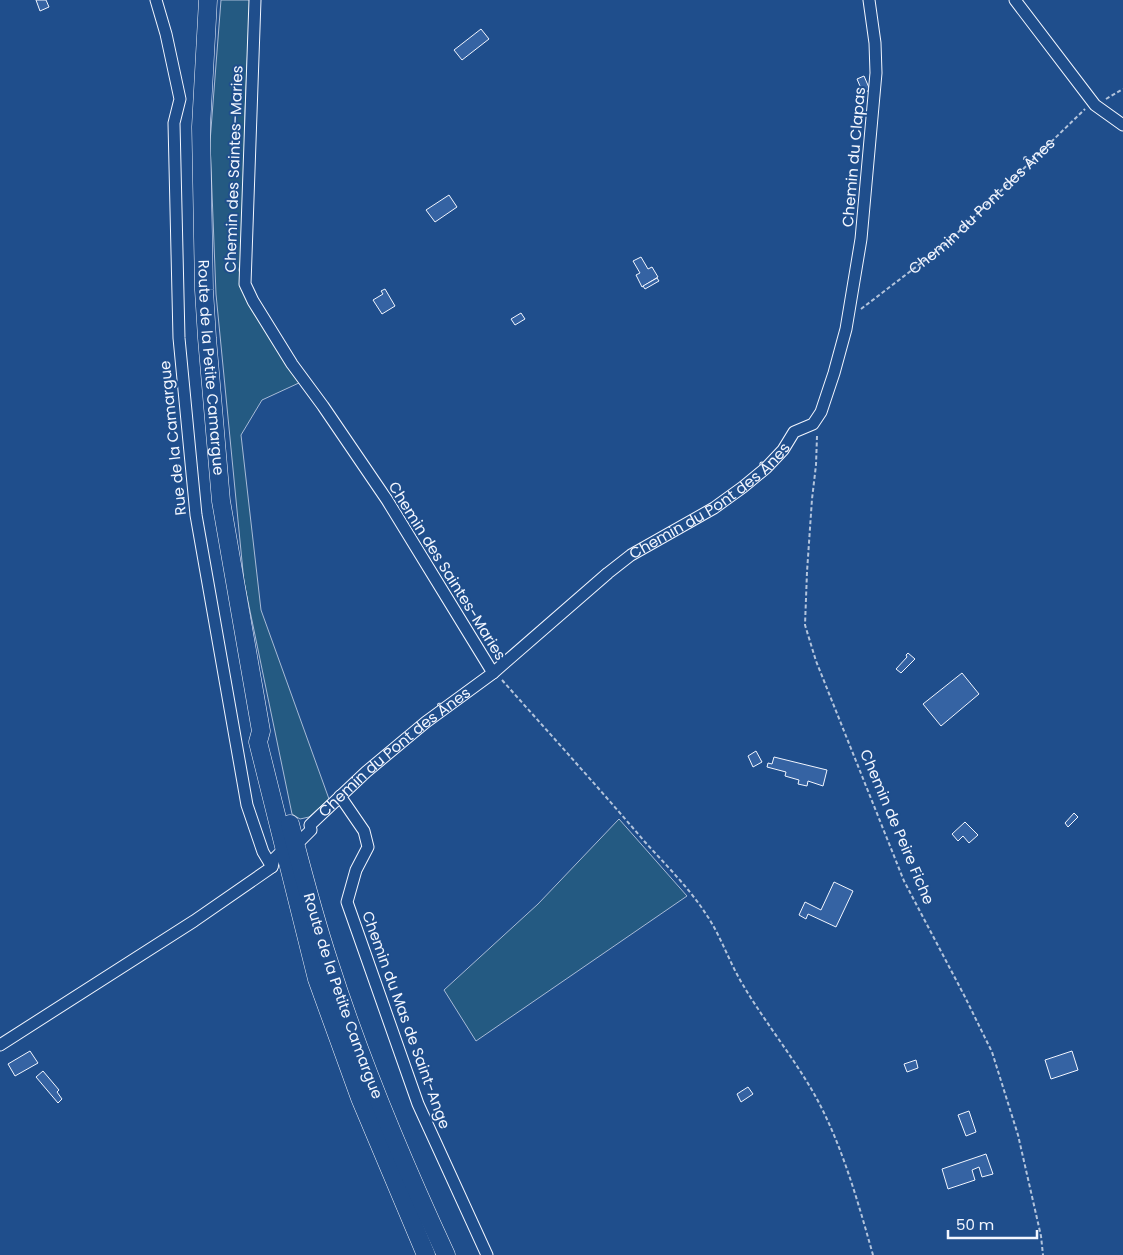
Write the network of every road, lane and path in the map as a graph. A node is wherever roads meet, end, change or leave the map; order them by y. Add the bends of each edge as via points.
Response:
1 (156, 0) edge
2 (208, 0) edge
3 (214, 0) edge
4 (255, 0) edge
5 (868, 0) edge
6 (1015, 0) edge
7 (205, 45) junction
8 (1123, 89) edge
9 (1096, 105) junction
10 (1123, 125) edge
11 (848, 316) junction
12 (813, 424) junction
13 (494, 673) junction
14 (340, 796) junction
15 (288, 839) junction
16 (287, 866) junction
17 (0, 1045) edge
18 (426, 1255) edge
19 (446, 1255) edge
20 (487, 1255) edge
21 (873, 1255) edge
22 (1042, 1255) edge

1 - 16 street, Rue de la Camargue via 180,99 174,123 179,338 196,515 247,805 263,852
2 - 7 main road, Route de la Petite Camargue
3 - 7 street
4 - 13 street, Chemin des Saintes-Maries via 246,284 252,301 387,500
5 - 11 street, Chemin du Clapas via 875,43 876,92 861,239
6 - 9 street
7 - 15 main road, Route de la Petite Camargue via 201,127 204,290 221,501 261,731 268,736
8 - 9 path, Chemin du Pont des Ânes
9 - 10 street
9 - 11 path, Chemin du Pont des Ânes via 1088,106 946,244
11 - 12 street via 834,373 821,412
12 - 13 street, Chemin du Pont des Ânes via 794,432 783,450 743,488 631,555
12 - 22 path, Chemin de Peire Fiche via 817,433 816,465 805,625 816,661 904,881 992,1052 1018,1135 1041,1236
13 - 14 street, Chemin du Pont des Ânes via 426,722
13 - 21 path, Chemin des Saintes-Maries via 706,914 741,983 798,1066 835,1134
14 - 15 street, Chemin du Pont des Ânes via 310,825 306,824
14 - 20 street, Chemin du Mas de Saint-Ange via 364,830 368,847 356,870 347,902 418,1104
15 - 16 main road, Route de la Petite Camargue
16 - 17 street via 194,921
16 - 18 main road, Route de la Petite Camargue via 338,1040
16 - 19 main road, Route de la Petite Camargue via 330,964 363,1058 420,1199

